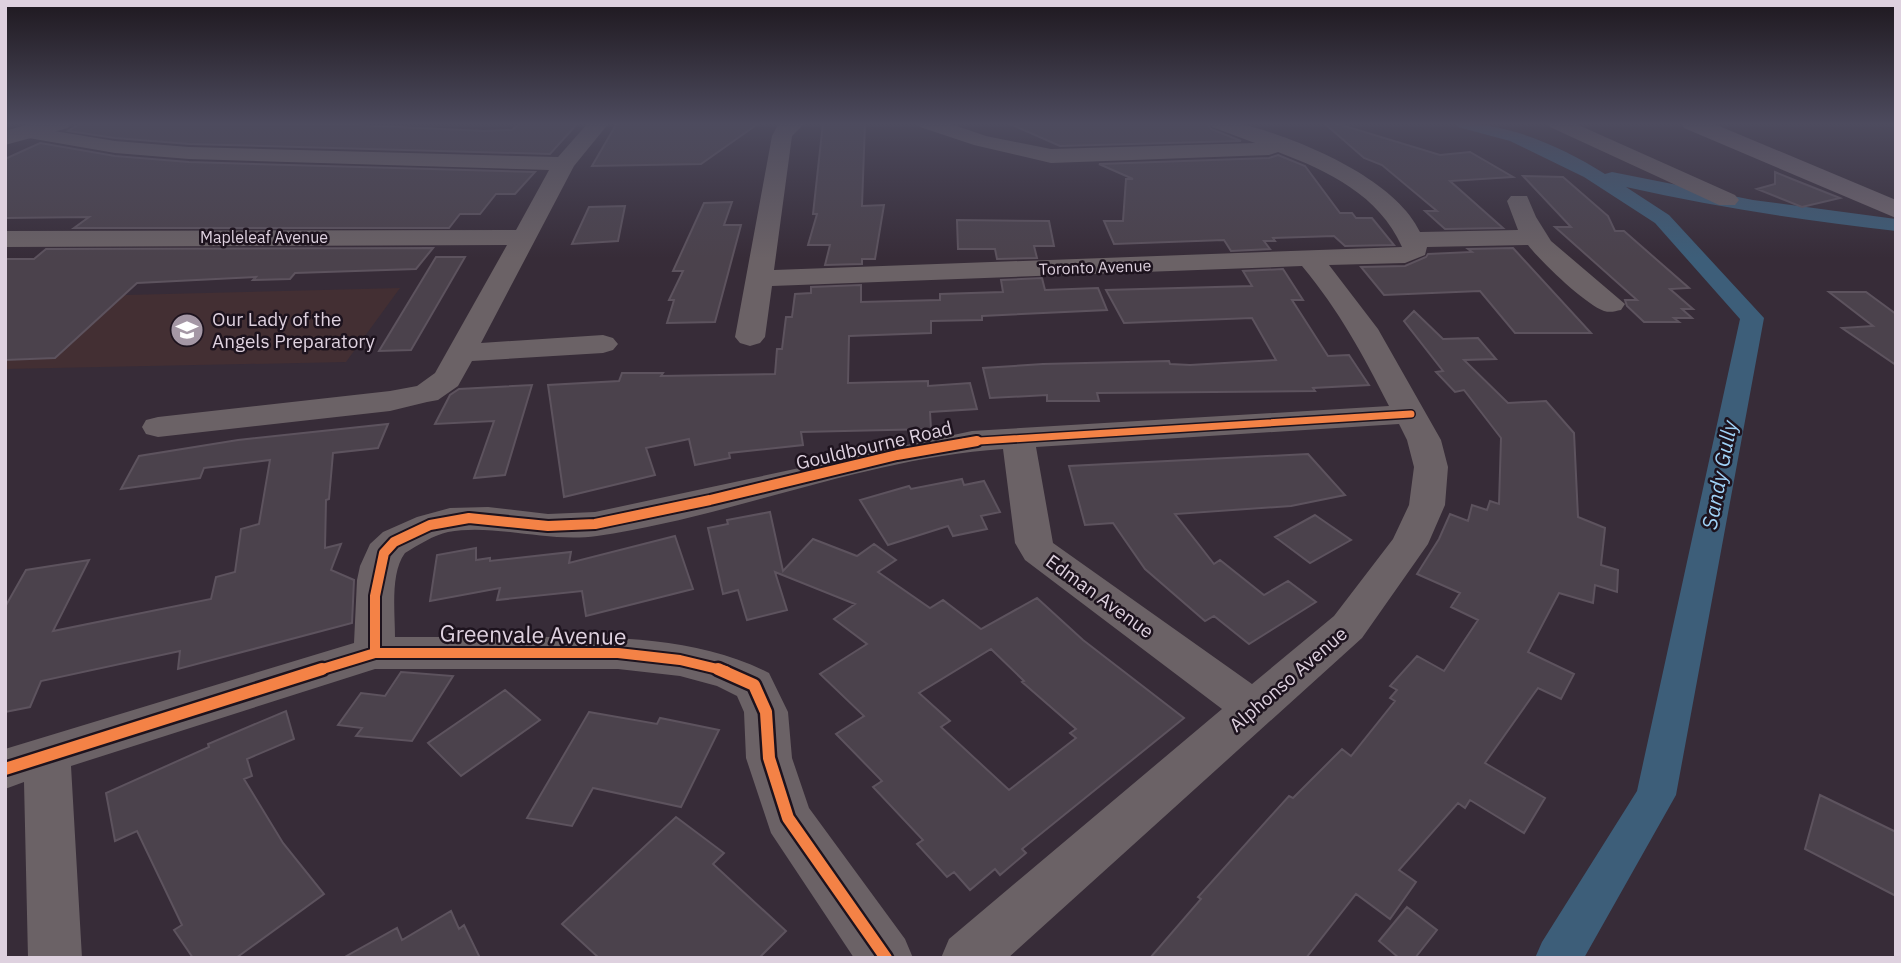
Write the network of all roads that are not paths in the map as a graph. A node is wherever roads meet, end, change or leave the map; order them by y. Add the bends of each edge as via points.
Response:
1 (562, 168) edge
2 (777, 168) edge
3 (1336, 168) edge
4 (1656, 168) edge
5 (1797, 168) edge
6 (1829, 168) edge
7 (1896, 195) edge
8 (1727, 200) dead end
9 (1519, 201) dead end
10 (1896, 210) edge
11 (523, 237) junction
12 (1535, 237) junction
13 (5, 239) edge
14 (1413, 240) junction
15 (1309, 259) junction
16 (761, 278) junction
17 (1611, 304) dead end
18 (750, 337) dead end
19 (603, 344) dead end
20 (455, 366) junction
21 (1411, 414) junction
22 (158, 427) dead end
23 (1018, 438) junction
24 (375, 653) junction
25 (1254, 709) junction
26 (26, 761) edge
27 (55, 958) edge
28 (886, 958) edge
29 (968, 958) edge

1 - 11 street
2 - 16 street
3 - 14 street via 1368,188
4 - 8 street
5 - 10 highway
6 - 7 highway
9 - 12 street via 1521,216
11 - 13 street, Mapleleaf Avenue
11 - 20 street
12 - 14 street
12 - 17 street
14 - 15 street, Toronto Avenue via 1416,250 1405,255
15 - 16 street, Toronto Avenue
15 - 21 street, Alphonso Avenue via 1364,329
16 - 18 street
19 - 20 street
20 - 22 street via 427,393 390,401
21 - 23 street, Gouldbourne Road
21 - 25 street, Alphonso Avenue via 1432,467 1427,505 1409,544 1348,627
23 - 24 street, Gouldbourne Road via 919,450 600,523 551,526 462,518 426,525 390,545 376,578
23 - 25 street, Edman Avenue via 1038,551
24 - 26 street, Greenvale Avenue
24 - 28 street, Greenvale Avenue via 618,653 692,663 729,672 754,685 766,712 769,758 788,818
25 - 29 street, Alphonso Avenue
26 - 27 street

